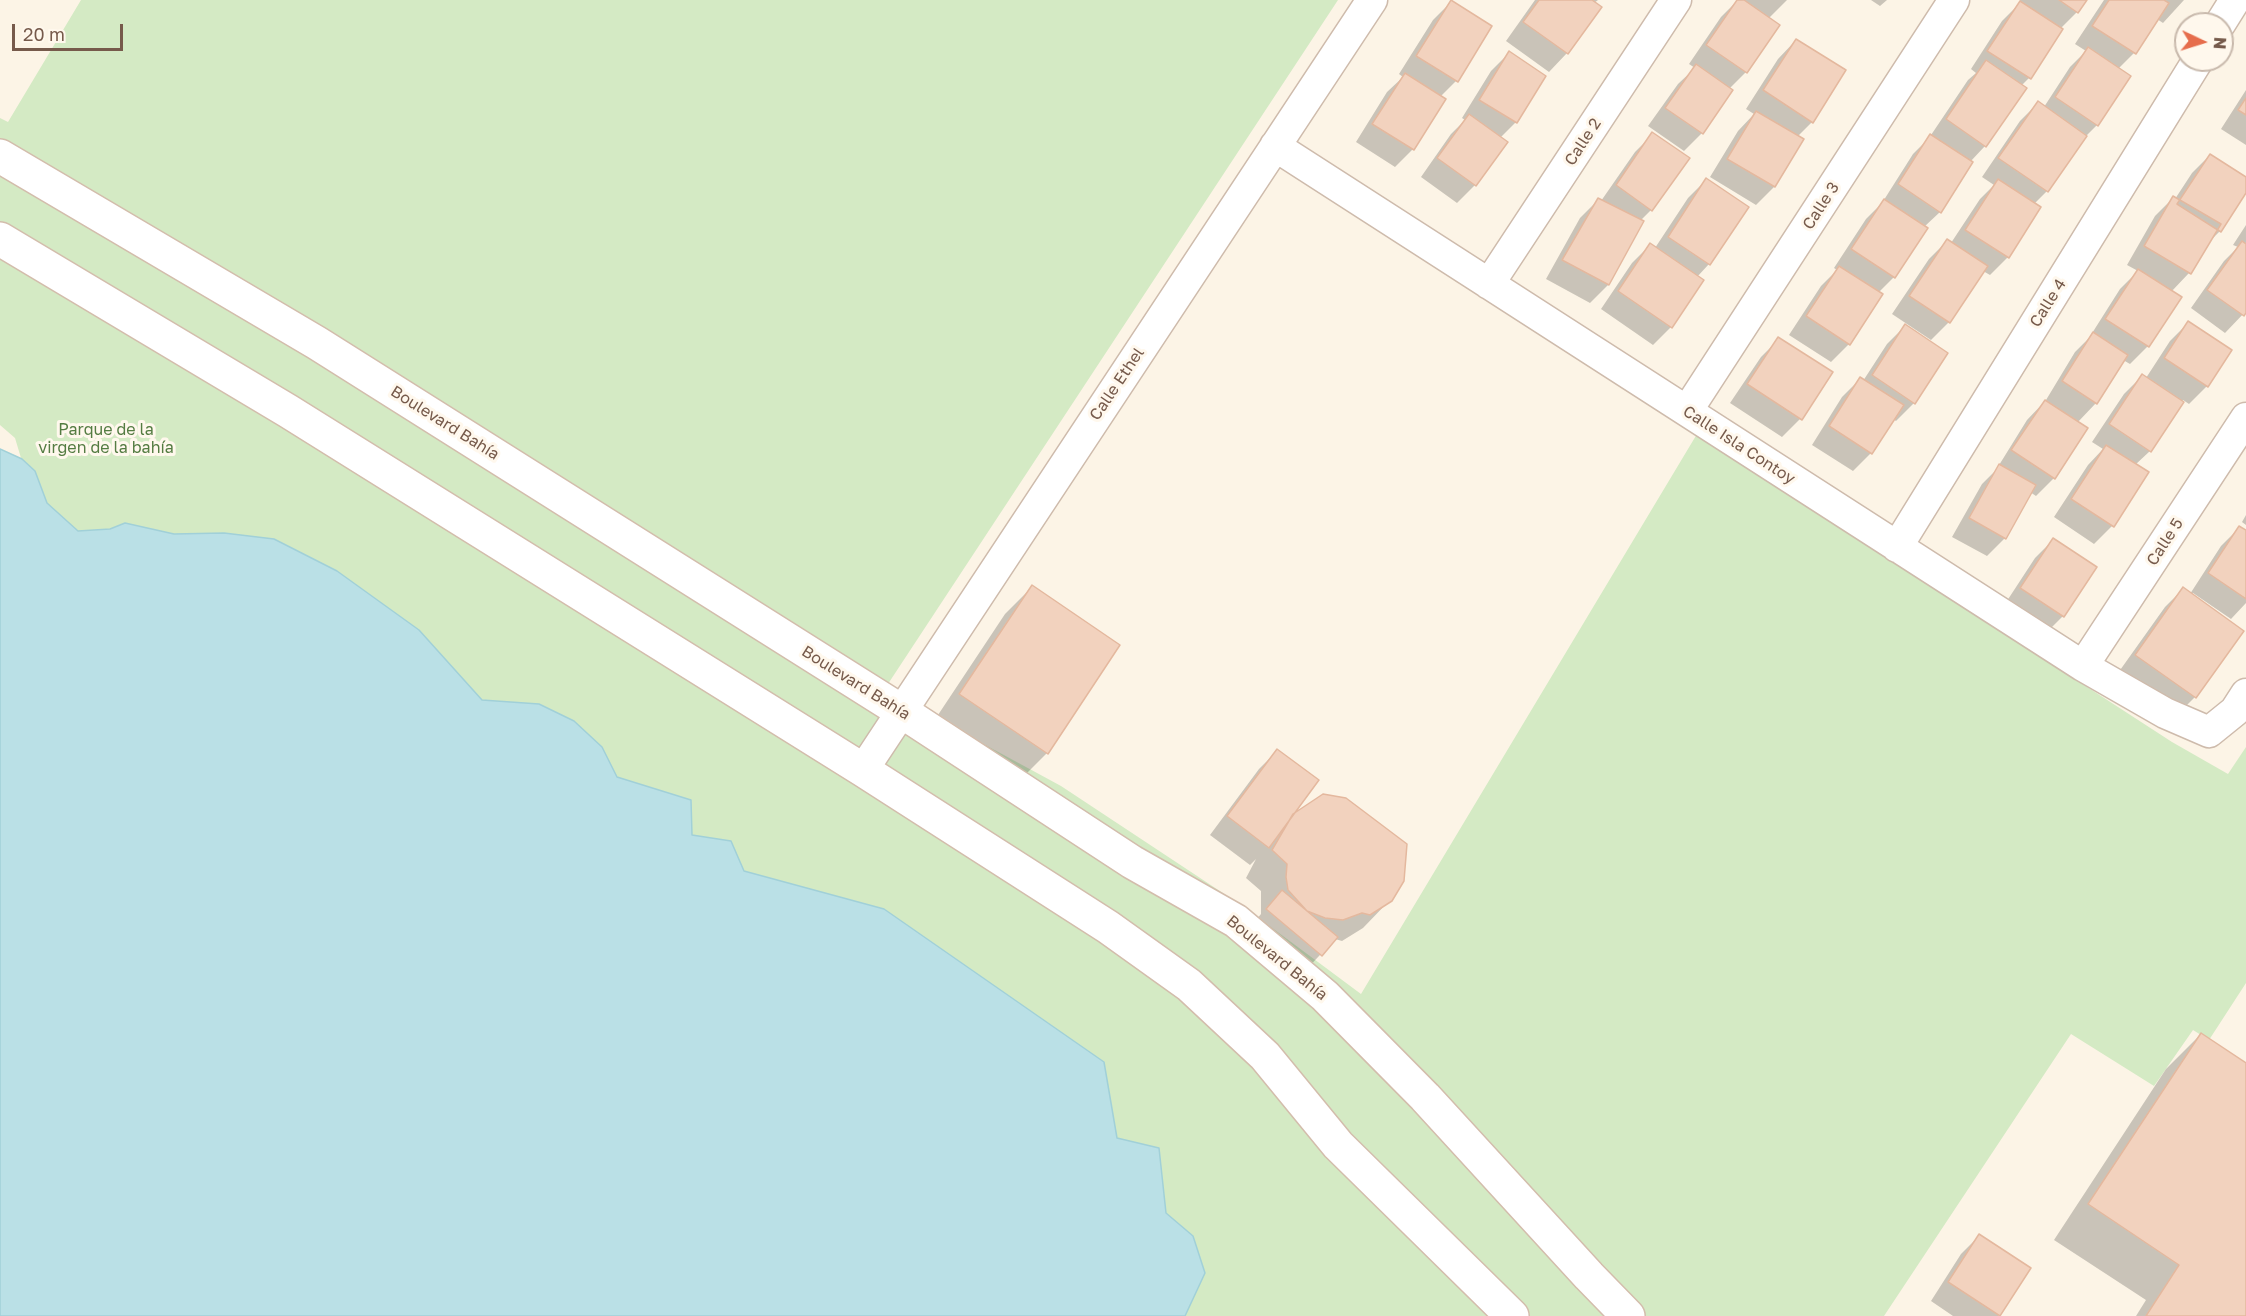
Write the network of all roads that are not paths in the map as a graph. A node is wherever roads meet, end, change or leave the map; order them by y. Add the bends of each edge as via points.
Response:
1 (1372, 0) edge
2 (1676, 0) edge
3 (1954, 0) edge
4 (2191, 72) edge
5 (1275, 146) junction
6 (0, 156) edge
7 (0, 239) edge
8 (1489, 284) junction
9 (1687, 411) junction
10 (2246, 418) edge
11 (1897, 547) junction
12 (2084, 666) junction
13 (2246, 694) edge
14 (901, 711) junction
15 (863, 770) junction
16 (1512, 1316) edge
17 (1628, 1316) edge

1 - 5 street, Calle Ethel
2 - 8 street, Calle 2
3 - 9 street, Calle 3
4 - 11 street, Calle 4
5 - 8 street, Calle Isla Contoy
5 - 14 street, Calle Ethel
6 - 14 main road, Boulevard Bahía via 317,342
7 - 15 main road via 288,411
8 - 9 street, Calle Isla Contoy
9 - 11 street, Calle Isla Contoy
10 - 12 street, Calle 5
11 - 12 street, Calle Isla Contoy
12 - 13 street, Calle Isla Contoy via 2165,713 2209,732 2235,711
14 - 15 street, Calle Ethel
14 - 17 main road, Boulevard Bahía via 1132,862 1236,921 1325,996 1425,1097
15 - 16 main road via 1108,927 1189,985 1265,1056 1338,1145

